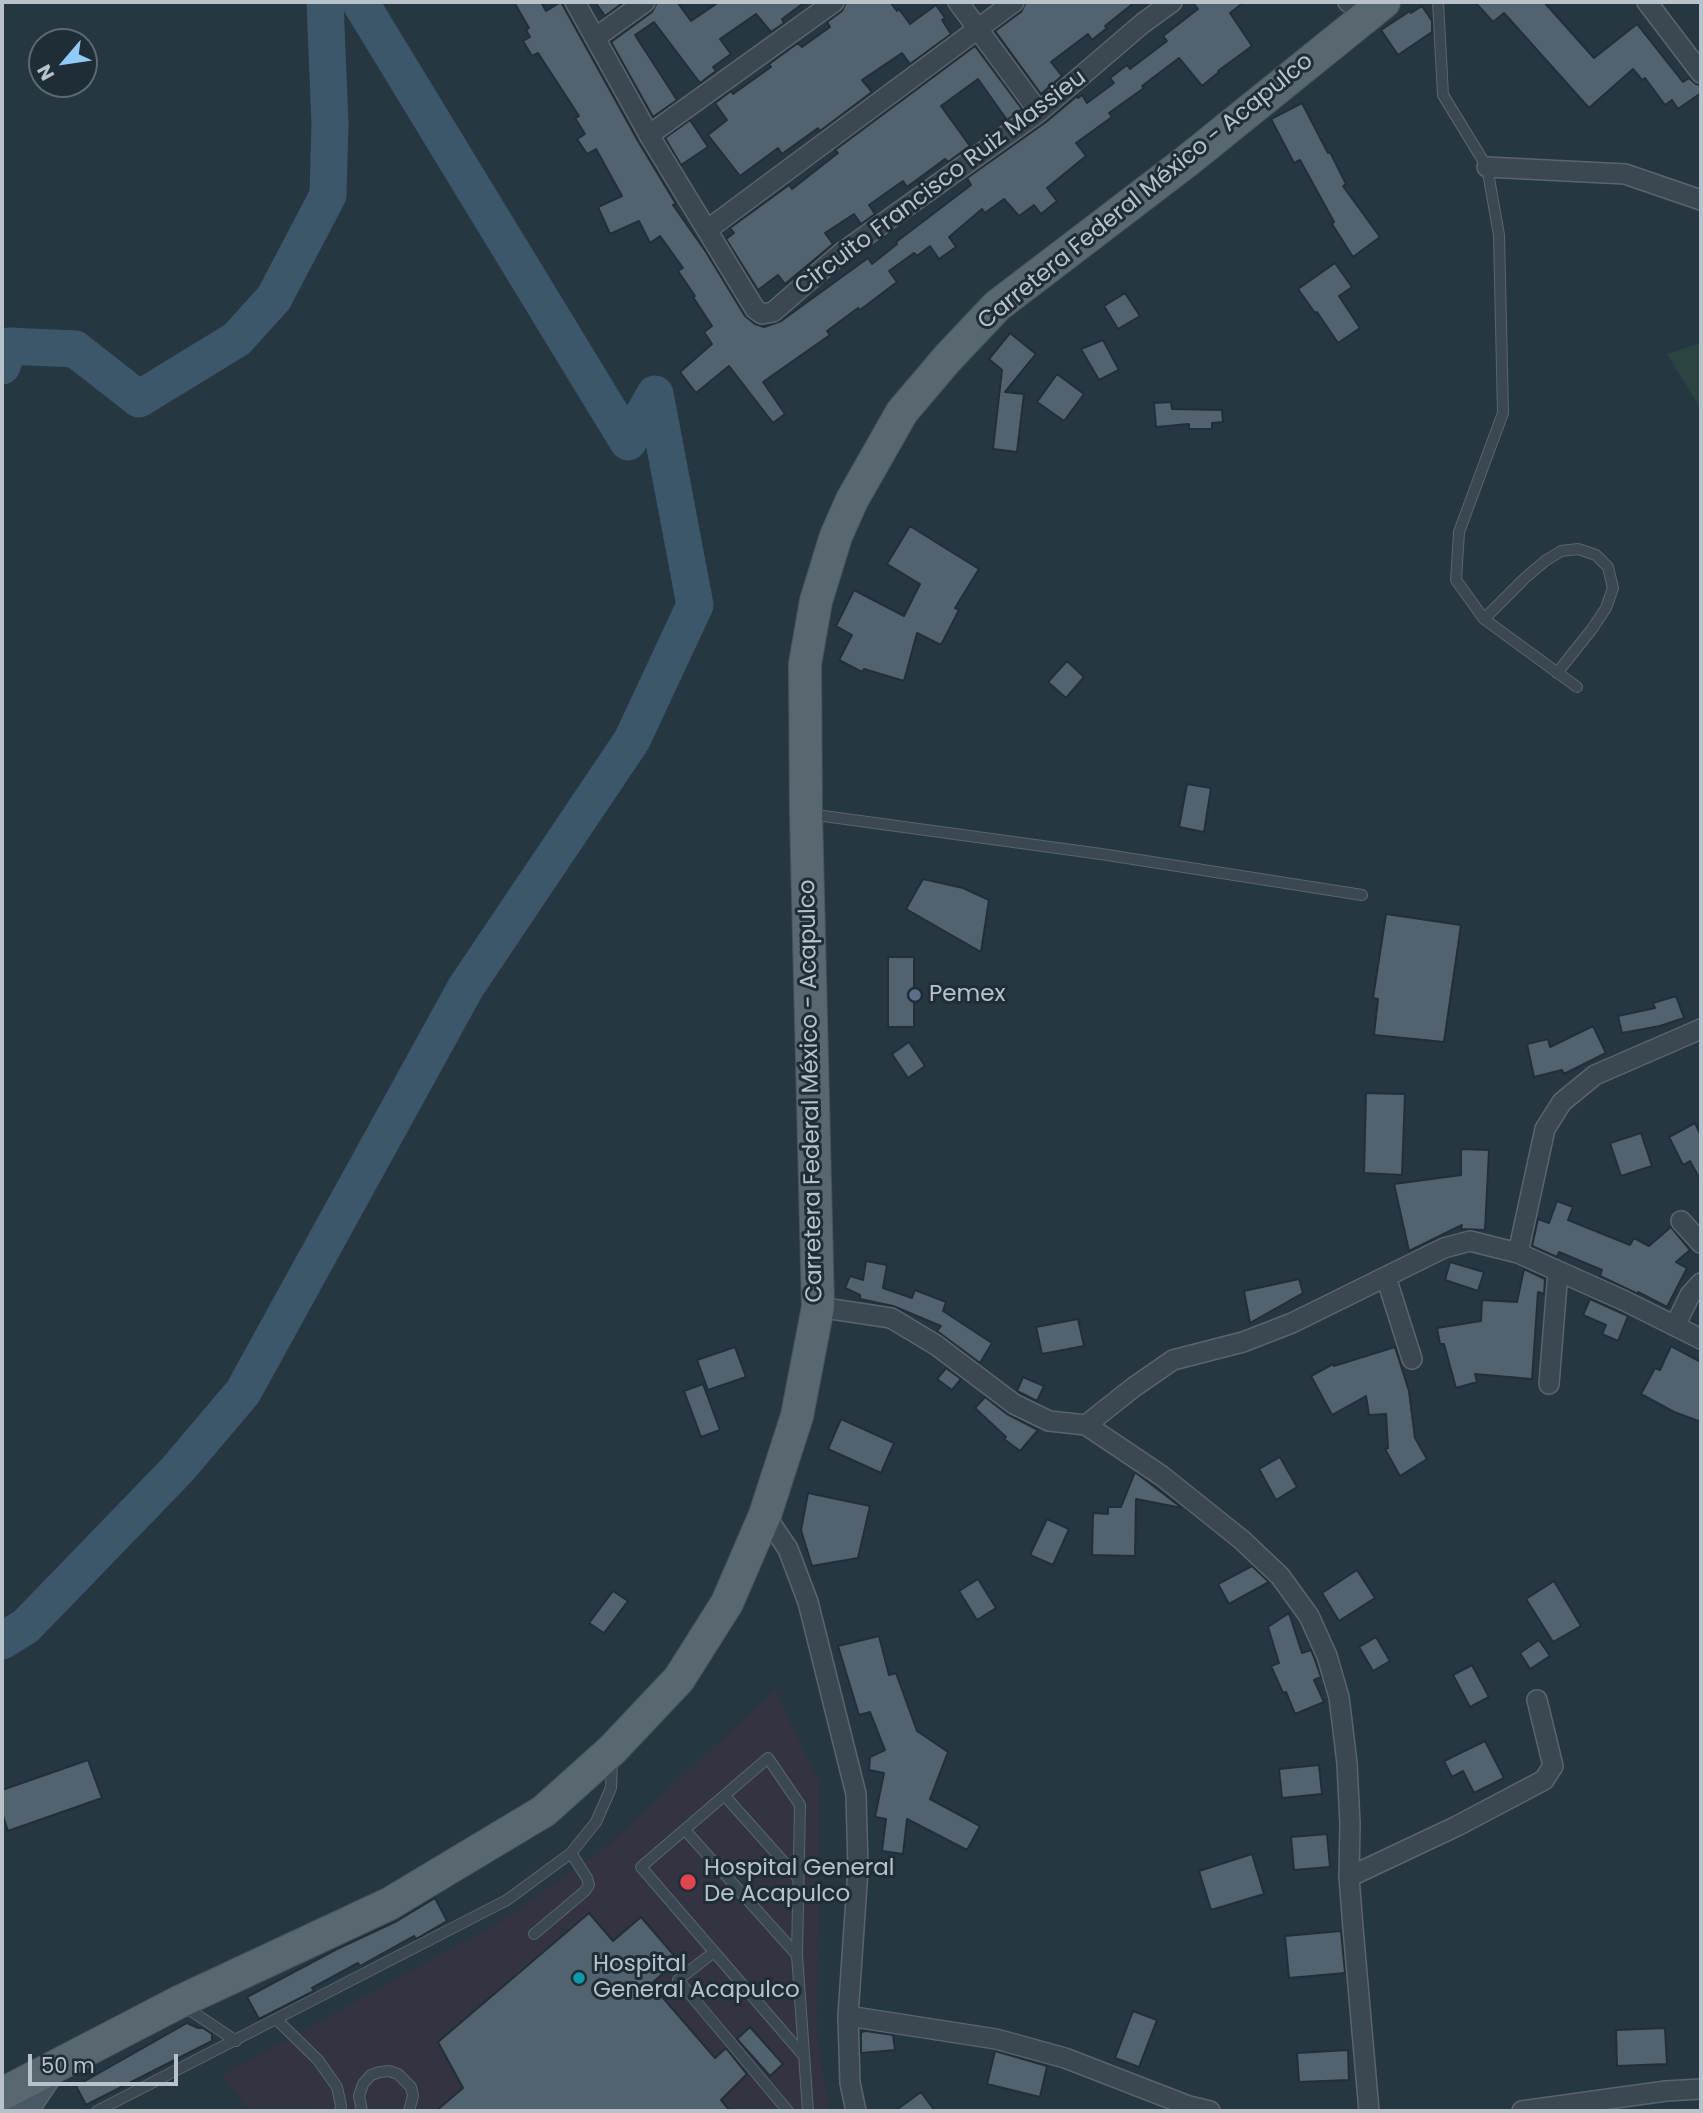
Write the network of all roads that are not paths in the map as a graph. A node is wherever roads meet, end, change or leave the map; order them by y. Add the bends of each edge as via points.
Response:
1 (575, 2) edge
2 (645, 2) edge
3 (834, 2) edge
4 (958, 2) edge
5 (1014, 2) edge
6 (1172, 2) edge
7 (1438, 2) edge
8 (1647, 2) edge
9 (1366, 6) edge
10 (977, 29) junction
11 (595, 38) junction
12 (1701, 72) edge
13 (1039, 113) junction
14 (649, 135) junction
15 (1487, 167) junction
16 (1701, 200) edge
17 (707, 230) junction
18 (1484, 618) junction
19 (1558, 673) junction
20 (1577, 687) dead end
21 (806, 814) junction
22 (1362, 895) dead end
23 (1701, 1029) edge
24 (1681, 1221) dead end
25 (1701, 1243) edge
26 (1518, 1253) junction
27 (1558, 1271) junction
28 (1386, 1277) junction
29 (1701, 1283) edge
30 (818, 1307) junction
31 (1675, 1326) junction
32 (1701, 1339) edge
33 (1412, 1359) dead end
34 (1549, 1384) dead end
35 (1086, 1425) junction
36 (765, 1515) junction
37 (1537, 1700) dead end
38 (612, 1750) junction
39 (725, 1796) junction
40 (685, 1830) junction
41 (571, 1853) junction
42 (1349, 1877) junction
43 (798, 1878) junction
44 (534, 1934) dead end
45 (714, 1952) junction
46 (797, 1955) junction
47 (179, 2002) junction
48 (848, 2016) junction
49 (276, 2019) junction
50 (236, 2041) junction
51 (803, 2055) junction
52 (52, 2068) junction
53 (1701, 2088) edge
54 (2, 2094) edge
55 (361, 2107) edge
56 (341, 2109) edge
57 (4, 2111) edge
58 (23, 2111) edge
59 (97, 2111) edge
60 (409, 2111) edge
61 (788, 2111) edge
62 (808, 2111) edge
63 (856, 2111) edge
64 (1210, 2111) edge
65 (1369, 2111) edge
66 (1522, 2111) edge

1 - 11 street, Circuito Francisco Ruiz Massieu
2 - 11 street
3 - 14 street
4 - 10 street
5 - 10 street
6 - 13 street, Circuito Francisco Ruiz Massieu
7 - 15 lane via 1443,95
8 - 12 street
9 - 21 main road, Carretera Federal México - Acapulco via 1187,161 997,306 902,412 852,500 816,601 805,664
10 - 13 street
10 - 17 street
11 - 14 street, Circuito Francisco Ruiz Massieu
13 - 17 street, Circuito Francisco Ruiz Massieu via 840,254 773,312 762,314 755,309
14 - 17 street, Circuito Francisco Ruiz Massieu
15 - 16 street via 1625,174
15 - 18 lane via 1499,235 1503,413 1458,533 1456,580
18 - 19 lane
18 - 19 lane via 1561,551 1578,549 1596,555 1608,566 1613,588 1606,608
19 - 20 lane
21 - 22 lane via 1101,853
21 - 30 main road, Carretera Federal México - Acapulco
23 - 26 street via 1595,1075 1562,1102 1545,1129
24 - 25 street
26 - 27 street
26 - 28 street via 1470,1241 1444,1248
27 - 31 street
27 - 34 street
28 - 33 street
28 - 35 street via 1292,1323 1243,1342 1173,1360
29 - 31 street
30 - 35 street via 891,1318 936,1345 1014,1404 1049,1421
30 - 36 main road, Carretera Federal México - Acapulco via 797,1416
31 - 32 street
35 - 42 street via 1242,1540 1280,1576 1309,1616 1339,1697 1347,1763
36 - 38 main road, Carretera Federal México - Acapulco via 727,1603 679,1679
36 - 48 street via 788,1549 808,1602 856,1794 858,1869
37 - 42 street via 1553,1766 1544,1780
38 - 41 lane via 611,1787 596,1822
38 - 47 main road, Carretera Federal México - Acapulco via 544,1811 389,1904
39 - 40 lane
39 - 43 lane
39 - 43 lane via 768,1758 800,1805
40 - 45 lane via 641,1867
40 - 46 lane
41 - 44 lane via 589,1885
41 - 49 lane via 506,1900
42 - 65 street
43 - 46 lane
45 - 51 lane
45 - 61 lane via 678,1980
46 - 51 lane
47 - 50 lane
47 - 52 main road, Carretera Federal México - Acapulco
48 - 63 street via 850,2083
48 - 64 street via 1007,2042 1065,2058
49 - 50 lane
49 - 56 lane via 318,2060 337,2087
50 - 59 lane
51 - 62 lane
52 - 54 main road, Carretera Federal México - Acapulco
52 - 57 main road
52 - 58 main road
53 - 66 street
55 - 56 lane
55 - 60 lane via 360,2089 367,2079 389,2071 411,2087

